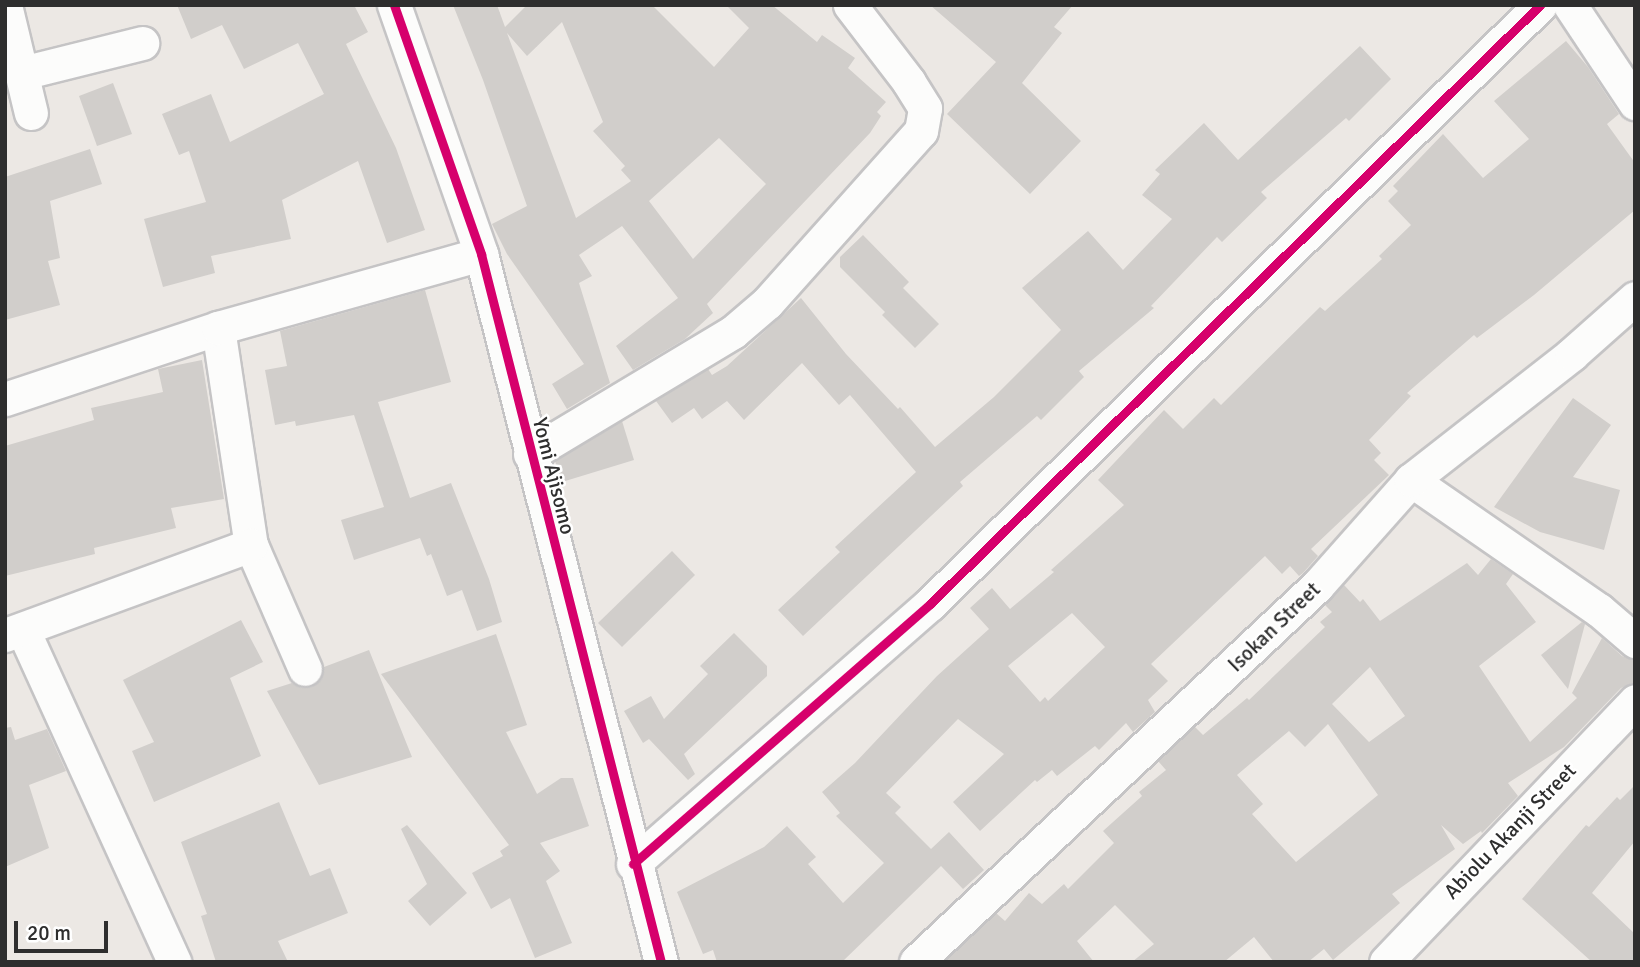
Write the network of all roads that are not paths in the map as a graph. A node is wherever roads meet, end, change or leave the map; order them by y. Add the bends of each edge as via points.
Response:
1 (5, 5) edge
2 (850, 5) edge
3 (1540, 5) edge
4 (1570, 5) edge
5 (405, 12) edge
6 (142, 43) dead end
7 (22, 73) junction
8 (1635, 103) edge
9 (31, 113) dead end
10 (481, 254) junction
11 (1635, 298) edge
12 (218, 328) junction
13 (5, 399) edge
14 (530, 454) junction
15 (1411, 480) junction
16 (251, 545) junction
17 (14, 632) edge
18 (1635, 641) edge
19 (305, 668) dead end
20 (1635, 701) edge
21 (633, 864) junction
22 (173, 962) edge
23 (660, 962) edge
24 (916, 962) edge
25 (1386, 962) edge

1 - 7 street
2 - 14 street via 925,108 921,131 768,303 733,332
3 - 21 street via 930,604
4 - 8 street
5 - 10 street, Yomi Ajisomo
6 - 7 street
7 - 9 street
10 - 12 street
10 - 14 street, Yomi Ajisomo
11 - 15 street, Isokan Street via 1572,354
12 - 13 street
12 - 16 street
14 - 21 street, Yomi Ajisomo
15 - 18 street via 1600,610
15 - 24 street, Isokan Street via 1317,586
16 - 17 street
16 - 19 street
17 - 22 street
20 - 25 street, Abiolu Akanji Street
21 - 23 street, Yomi Ajisomo

